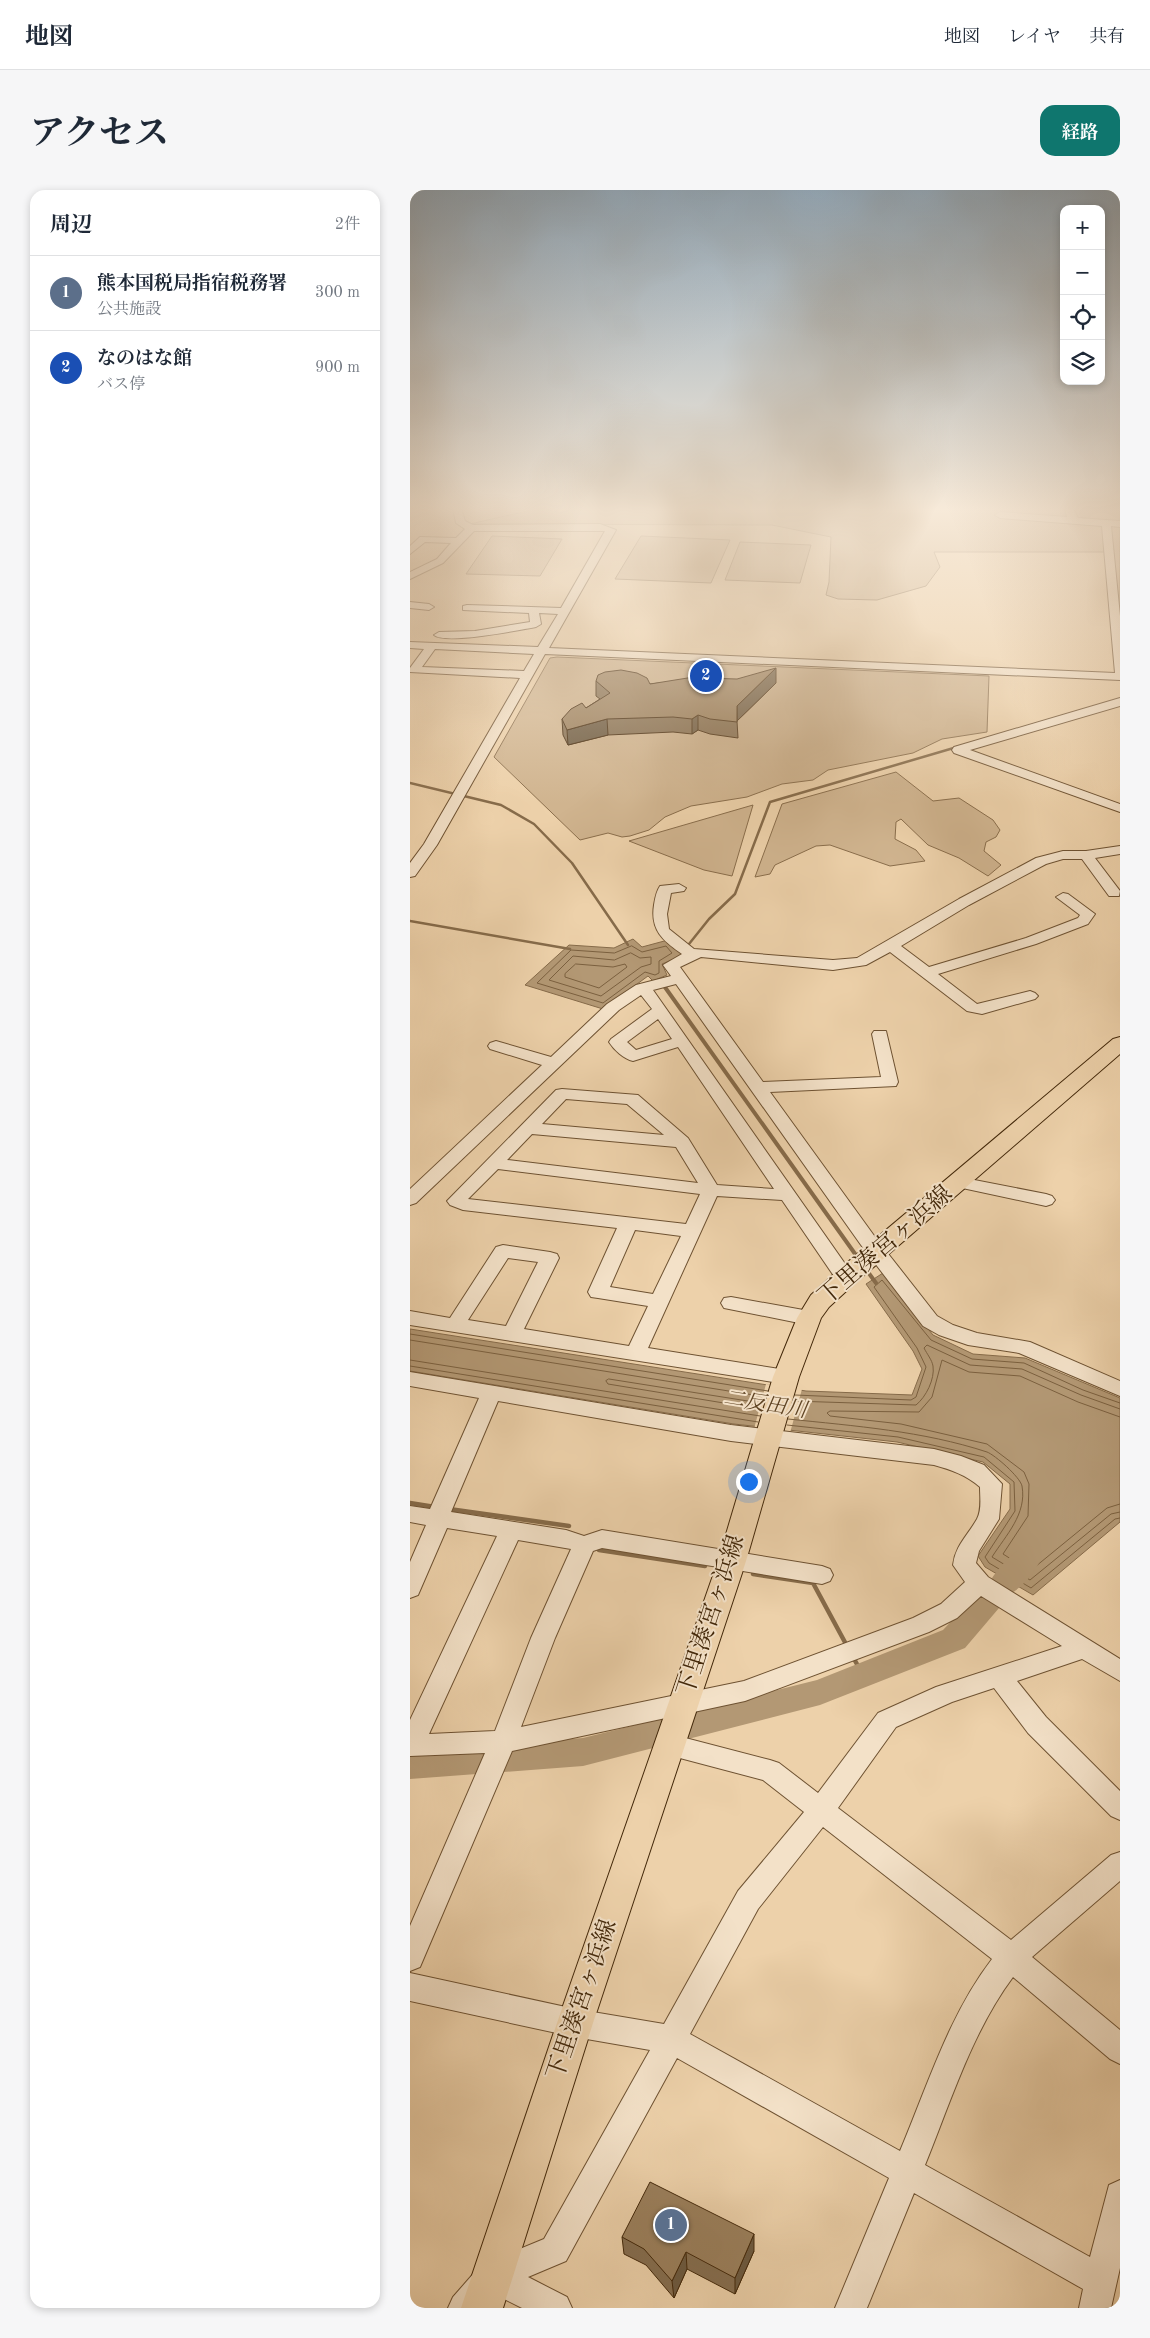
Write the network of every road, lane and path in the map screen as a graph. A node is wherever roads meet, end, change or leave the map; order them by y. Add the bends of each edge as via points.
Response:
1 (567, 607) edge
2 (1114, 607) edge
3 (467, 608) dead end
4 (533, 610) junction
5 (565, 611) junction
6 (410, 633) edge
7 (430, 641) junction
8 (412, 645) edge
9 (542, 651) junction
10 (1120, 672) edge
11 (528, 675) junction
12 (1120, 677) edge
13 (1120, 702) edge
14 (455, 802) joint
15 (1120, 808) edge
16 (1120, 850) edge
17 (1086, 855) junction
18 (410, 873) edge
19 (678, 888) dead end
20 (1114, 893) dead end
21 (1063, 897) dead end
22 (892, 946) junction
23 (694, 955) junction
24 (926, 973) junction
25 (678, 979) junction
26 (646, 987) junction
27 (1030, 996) dead end
28 (660, 1010) junction
29 (880, 1034) dead end
30 (682, 1041) junction
31 (1120, 1043) edge
32 (496, 1046) dead end
33 (554, 1063) junction
34 (757, 1087) junction
35 (527, 1128) junction
36 (682, 1142) junction
37 (492, 1163) junction
38 (959, 1182) junction
39 (711, 1190) junction
40 (788, 1195) junction
41 (410, 1200) edge
42 (1046, 1200) dead end
43 (628, 1224) junction
44 (692, 1231) junction
45 (877, 1253) junction
46 (845, 1278) junction
47 (660, 1302) junction
48 (731, 1303) dead end
49 (410, 1318) edge
50 (808, 1318) junction
51 (455, 1325) junction
52 (512, 1334) junction
53 (636, 1353) junction
54 (786, 1377) junction
55 (410, 1379) edge
56 (1120, 1389) edge
57 (492, 1392) junction
58 (770, 1434) junction
59 (441, 1512) junction
60 (410, 1514) edge
61 (511, 1530) junction
62 (584, 1545) junction
63 (732, 1561) junction
64 (822, 1574) dead end
65 (980, 1583) junction
66 (410, 1589) edge
67 (1084, 1649) junction
68 (851, 1653) joint
69 (1120, 1671) edge
70 (1000, 1677) junction
71 (683, 1704) junction
72 (503, 1742) junction
73 (671, 1742) junction
74 (410, 1745) edge
75 (1120, 1808) edge
76 (822, 1809) junction
77 (1120, 1864) edge
78 (410, 1958) edge
79 (1011, 1958) junction
80 (410, 1987) edge
81 (575, 2023) junction
82 (671, 2039) junction
83 (1120, 2048) edge
84 (905, 2173) junction
85 (1120, 2196) edge
86 (487, 2292) edge
87 (1098, 2295) edge
88 (464, 2308) edge
89 (556, 2308) edge
90 (851, 2308) edge

1 - 5 street
2 - 10 street
3 - 4 street
4 - 5 street
4 - 7 street via 536,624
5 - 9 street
6 - 7 street
7 - 8 street
7 - 9 street
7 - 11 street via 414,670
9 - 11 street
9 - 12 street
11 - 14 street
13 - 15 street via 958,750
14 - 18 street
16 - 17 street
17 - 20 street
17 - 22 street via 1063,855 1041,860
19 - 23 street via 665,889 659,924 670,939
21 - 24 street via 1088,914 1083,921
22 - 23 street via 861,962 840,965 717,953 699,952
22 - 24 street
23 - 25 street via 671,965
24 - 27 street via 973,1008 982,1009
25 - 26 street
25 - 34 street
26 - 28 street
26 - 33 street via 613,1007
28 - 30 street
28 - 30 street via 617,1042 633,1056
29 - 34 street via 890,1082
30 - 40 street
31 - 38 main road, 下里湊宮ヶ浜線
32 - 33 street
33 - 41 street
34 - 45 street
35 - 36 street
35 - 36 street via 562,1094 632,1099
35 - 37 street
36 - 39 street
37 - 39 street
37 - 43 street via 456,1201
38 - 42 street
38 - 45 main road, 下里湊宮ヶ浜線
39 - 40 street
39 - 44 street
40 - 46 street
43 - 44 street
43 - 47 street via 598,1292
44 - 47 street
45 - 46 main road, 下里湊宮ヶ浜線
45 - 56 street via 930,1321 946,1330 975,1340 1023,1347
46 - 50 main road, 下里湊宮ヶ浜線 via 820,1301
47 - 53 street
48 - 50 street
49 - 51 street
50 - 54 main road, 下里湊宮ヶ浜線
51 - 52 street
51 - 52 street via 503,1251 550,1258
52 - 53 street
53 - 54 street
54 - 58 main road, 下里湊宮ヶ浜線
55 - 57 street
57 - 58 street via 731,1433
57 - 59 street
58 - 63 main road, 下里湊宮ヶ浜線
58 - 65 street via 934,1457 986,1477 991,1484 987,1522 964,1554 964,1565
59 - 60 street
59 - 61 street
59 - 66 street
61 - 62 street
61 - 74 street
62 - 63 street via 602,1539
62 - 72 street via 543,1638
63 - 64 street
63 - 71 main road, 下里湊宮ヶ浜線
65 - 67 street
65 - 68 street via 949,1611
67 - 69 street
67 - 70 street
68 - 71 street via 745,1691
70 - 75 street via 1037,1725
70 - 76 street via 945,1694 887,1720
71 - 72 street
71 - 73 main road, 下里湊宮ヶ浜線
72 - 74 street
72 - 78 street
73 - 76 street via 770,1771
73 - 81 main road, 下里湊宮ヶ浜線
76 - 79 street
76 - 82 street via 748,1900
77 - 79 street
79 - 83 street
79 - 84 street via 985,1991
80 - 81 street
81 - 82 street
81 - 86 main road, 下里湊宮ヶ浜線
82 - 84 street
82 - 86 street via 555,2250
84 - 87 street
84 - 90 street
85 - 87 street
86 - 88 street
86 - 89 street

